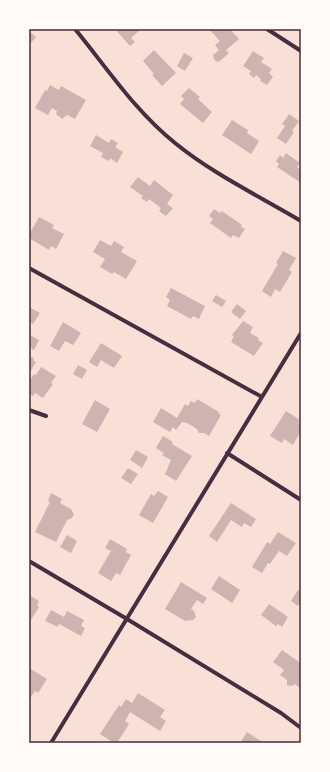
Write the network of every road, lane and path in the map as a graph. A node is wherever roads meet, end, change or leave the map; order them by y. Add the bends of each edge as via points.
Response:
1 (75, 29) edge
2 (267, 29) edge
3 (301, 51) edge
4 (301, 221) edge
5 (29, 268) edge
6 (301, 333) edge
7 (262, 397) junction
8 (29, 410) edge
9 (46, 416) dead end
10 (227, 454) junction
11 (301, 500) edge
12 (29, 562) edge
13 (127, 619) junction
14 (301, 728) edge
15 (51, 743) edge

1 - 4 street via 129,98 175,143 217,172
2 - 3 street
5 - 7 street
6 - 7 street
7 - 10 street
8 - 9 street
10 - 11 street
10 - 13 street
12 - 13 street
13 - 14 street via 281,713
13 - 15 street

